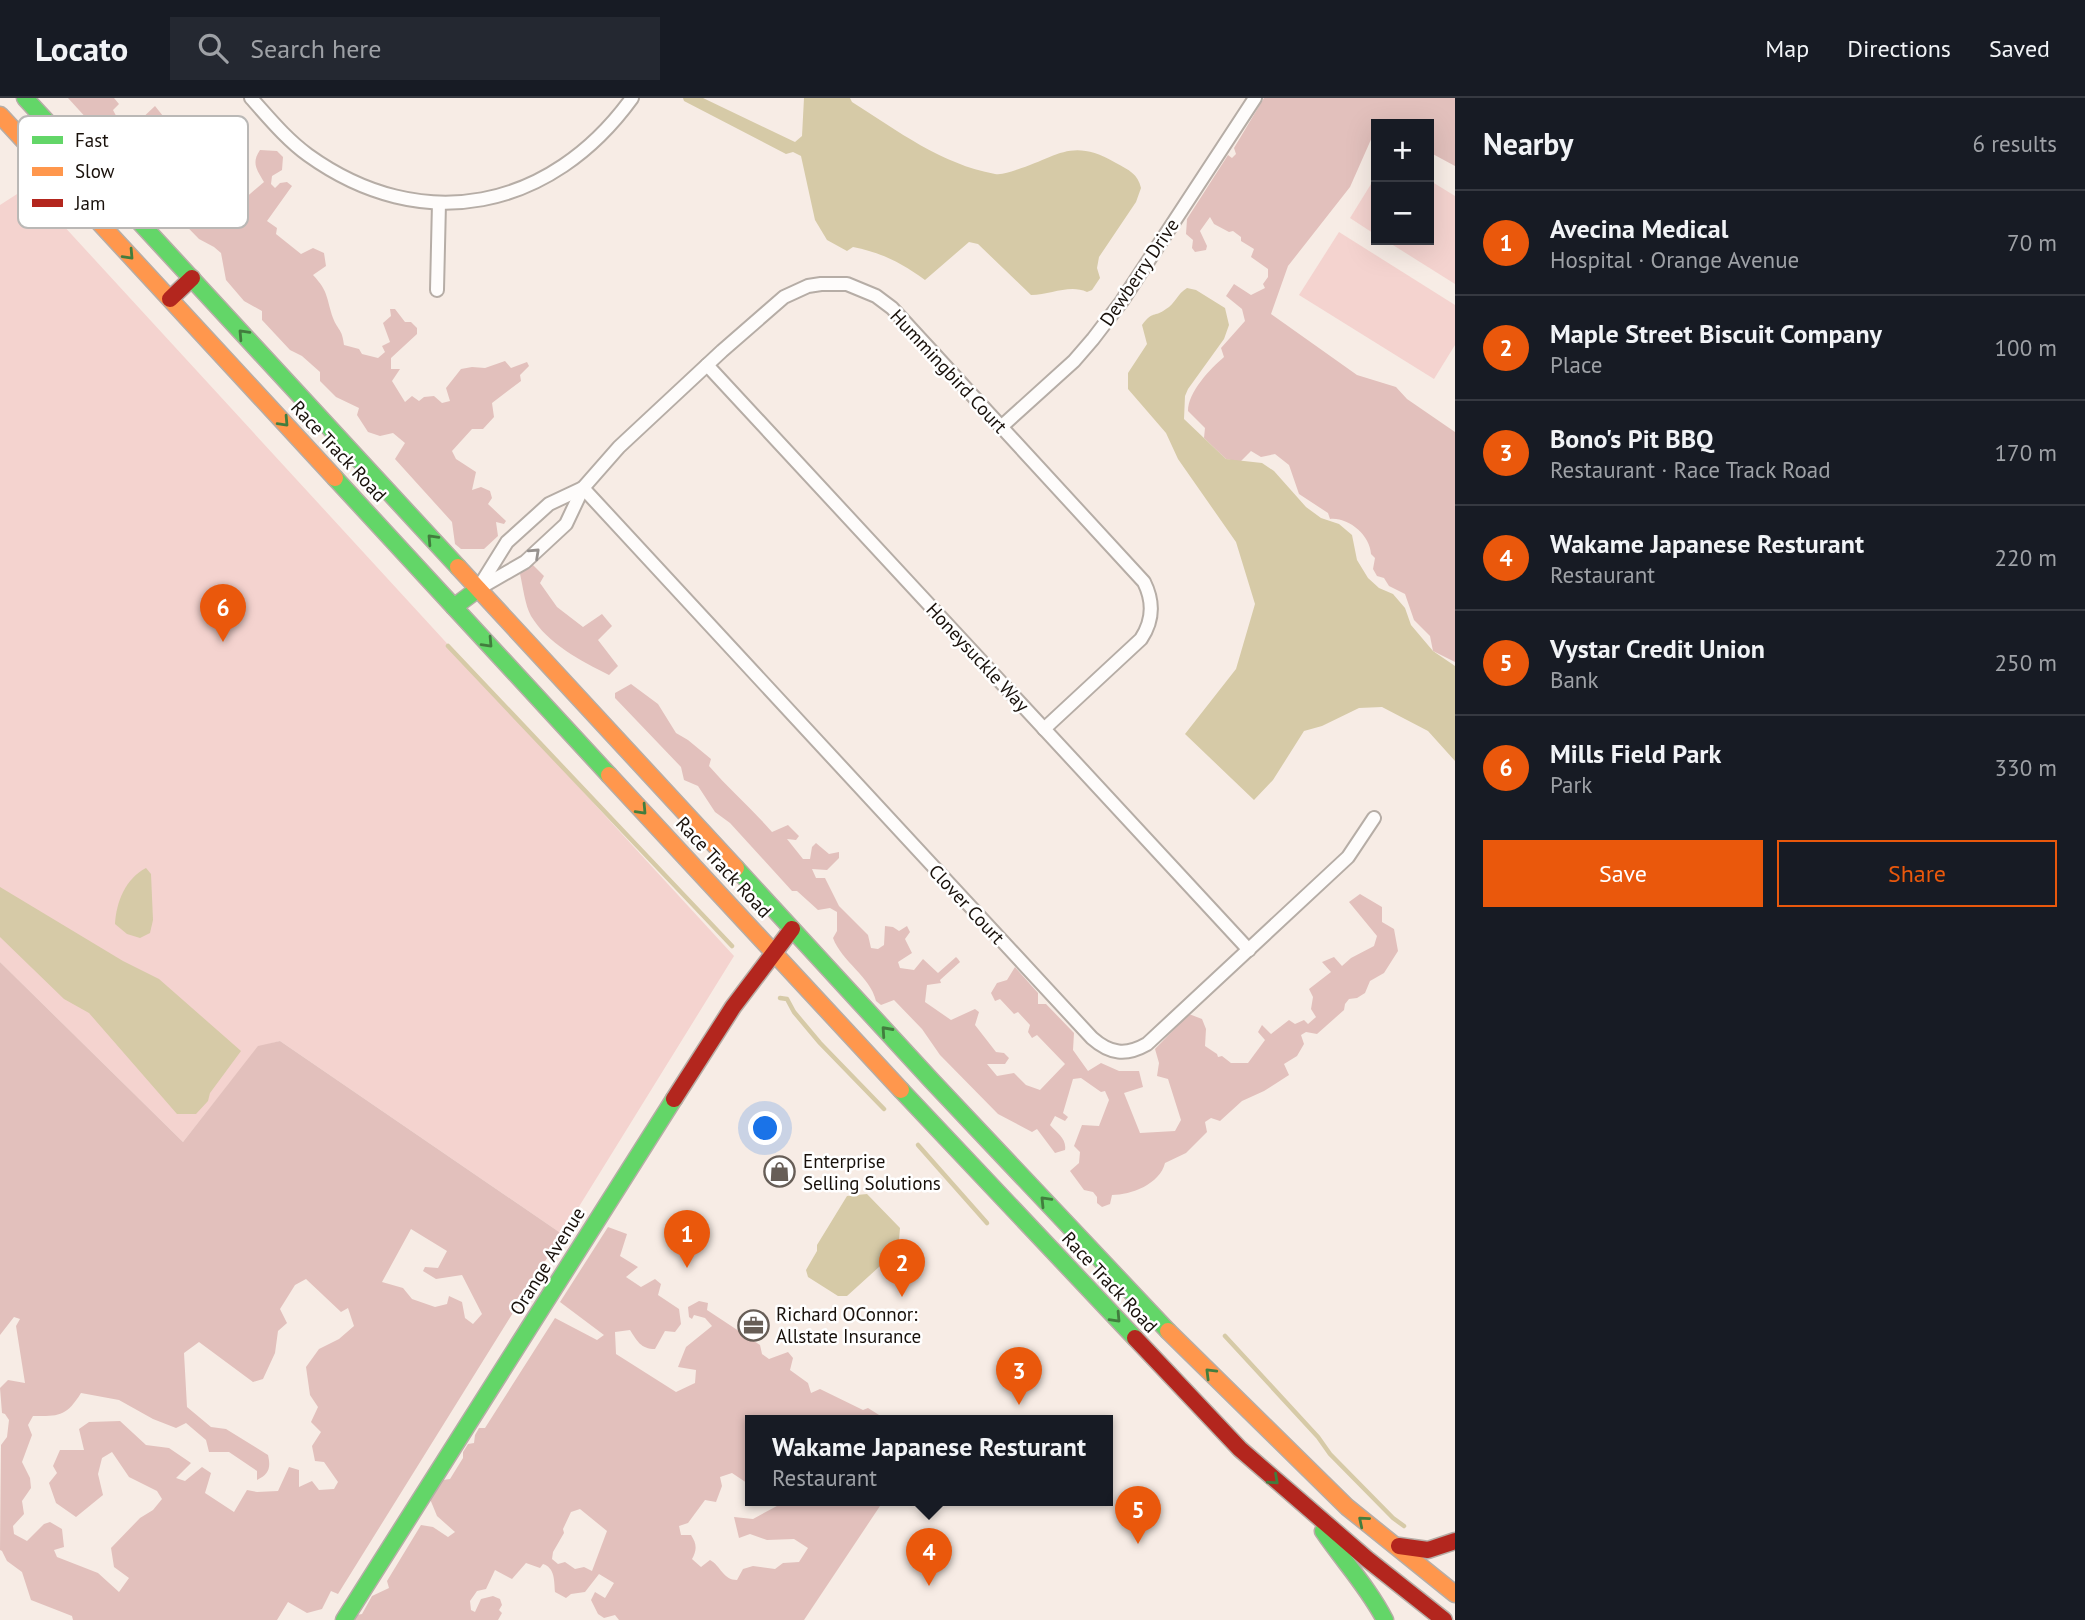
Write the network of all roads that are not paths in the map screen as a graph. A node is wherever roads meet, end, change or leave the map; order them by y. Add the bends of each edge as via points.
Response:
1 (25, 98) edge
2 (251, 98) edge
3 (632, 98) edge
4 (1255, 98) edge
5 (0, 115) edge
6 (42, 116) edge
7 (18, 134) edge
8 (439, 204) junction
9 (104, 228) edge
10 (146, 228) edge
11 (192, 278) junction
12 (438, 290) dead end
13 (170, 299) junction
14 (707, 365) junction
15 (1002, 427) junction
16 (583, 488) junction
17 (478, 589) junction
18 (454, 607) junction
19 (1044, 729) junction
20 (1374, 818) dead end
21 (792, 929) junction
22 (1249, 950) junction
23 (773, 952) junction
24 (1110, 1269) junction
25 (1088, 1289) junction
26 (1177, 1340) junction
27 (1155, 1360) junction
28 (1308, 1510) junction
29 (1455, 1541) edge
30 (1392, 1545) junction
31 (1453, 1589) edge
32 (1433, 1617) edge
33 (344, 1620) edge
34 (1385, 1620) edge

1 - 6 main road, Race Track Road
2 - 8 street via 306,154 338,174 377,192
3 - 8 street via 585,150 546,177 501,195
4 - 15 street, Dewberry Drive via 1093,339
5 -> 7 main road, Race Track Road
8 - 12 street
9 -> 13 main road, Race Track Road
10 - 11 main road, Race Track Road
11 - 13 main road
17 -> 11 main road, Race Track Road
13 -> 18 main road, Race Track Road
14 - 15 street, Hummingbird Court via 784,297 808,286 847,284 892,307
14 - 16 street, Hummingbird Court
14 - 19 street, Honeysuckle Way
15 - 19 street, Hummingbird Court via 1144,582 1151,604 1149,626 1142,639
16 - 17 street, Hummingbird Court via 549,504 507,542
17 -> 16 street, Hummingbird Court via 525,562 566,524
16 - 22 street, Clover Court via 1099,1045 1128,1053 1147,1044
17 - 18 main road
17 - 21 main road, Race Track Road
18 -> 23 main road, Race Track Road
19 - 22 street, Honeysuckle Way
20 - 22 street, Clover Court via 1348,858
21 - 23 main road, Orange Avenue
24 -> 21 main road, Race Track Road
23 - 25 main road, Race Track Road
23 - 33 main road, Orange Avenue via 733,1007
24 - 25 main road
24 - 26 main road, Race Track Road
25 -> 27 main road, Race Track Road
26 - 27 main road
30 -> 26 main road, Race Track Road via 1306,1469
27 -> 28 main road, Race Track Road via 1240,1449
28 - 32 main road, Race Track Road
28 - 34 main road via 1371,1593
29 - 30 main road via 1424,1550
30 - 31 main road, Race Track Road
31 - 32 main road

